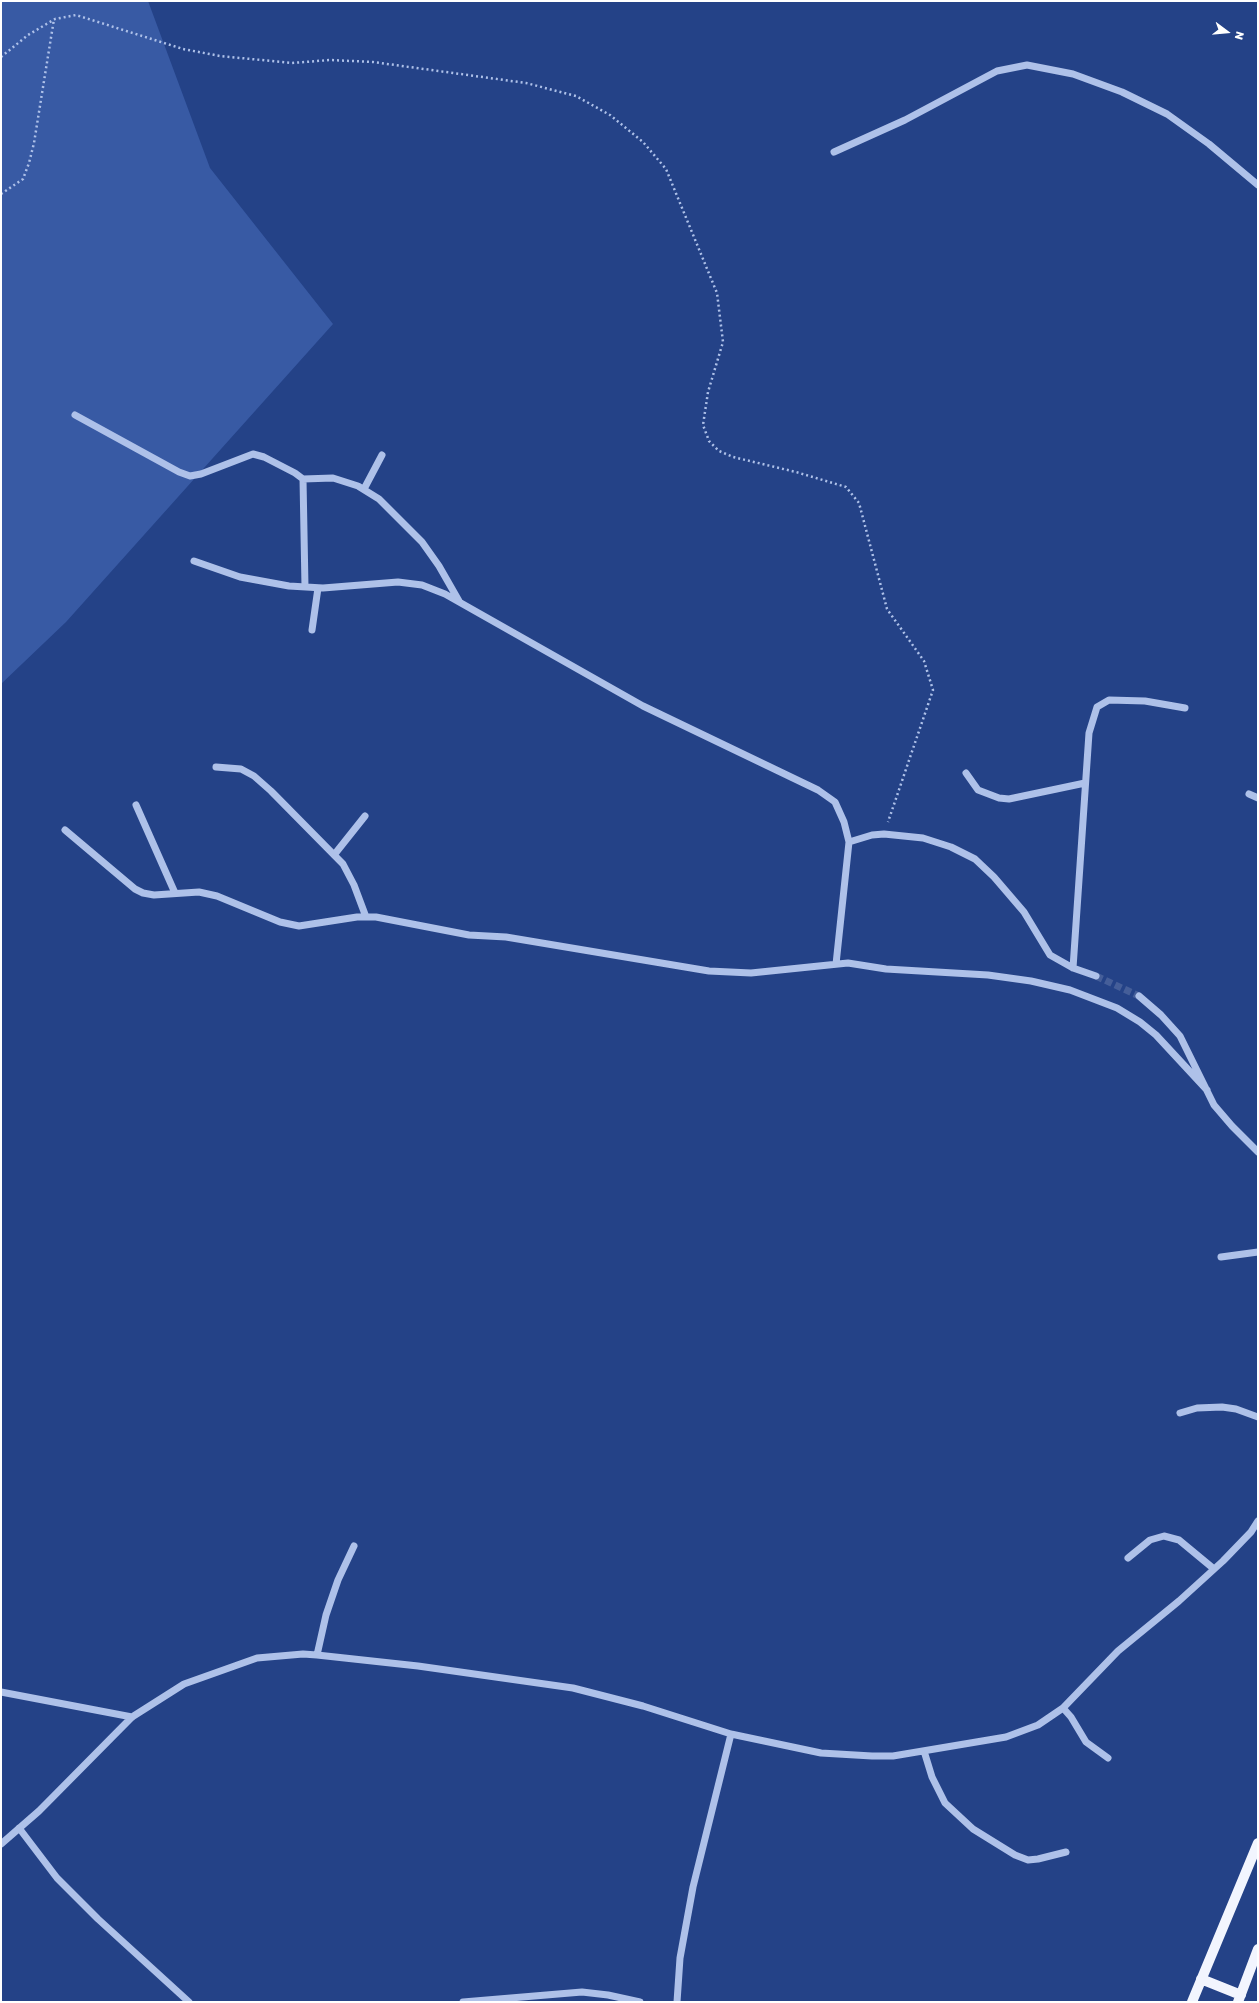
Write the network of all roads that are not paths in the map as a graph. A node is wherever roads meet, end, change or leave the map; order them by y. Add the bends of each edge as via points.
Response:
1 (834, 152) dead end
2 (1258, 185) edge
3 (75, 415) dead end
4 (382, 455) dead end
5 (303, 479) junction
6 (364, 489) junction
7 (194, 561) dead end
8 (305, 587) junction
9 (318, 588) junction
10 (460, 602) junction
11 (312, 630) dead end
12 (1185, 708) dead end
13 (216, 767) dead end
14 (966, 772) dead end
15 (1085, 783) junction
16 (1249, 794) dead end
17 (1258, 798) edge
18 (136, 805) dead end
19 (365, 816) dead end
20 (65, 830) dead end
21 (849, 842) junction
22 (334, 855) junction
23 (175, 893) junction
24 (366, 917) junction
25 (836, 964) junction
26 (1073, 968) junction
27 (1096, 976) tunnel mouth
28 (1139, 996) tunnel mouth
29 (1207, 1090) junction
30 (1258, 1152) edge
31 (1258, 1252) edge
32 (1221, 1257) dead end
33 (1180, 1413) dead end
34 (1258, 1417) edge
35 (1258, 1521) edge
36 (354, 1546) dead end
37 (1128, 1558) dead end
38 (1214, 1569) junction
39 (317, 1655) junction
40 (1, 1692) edge
41 (1063, 1708) junction
42 (132, 1718) junction
43 (731, 1734) junction
44 (924, 1751) junction
45 (1108, 1758) dead end
46 (19, 1828) junction
47 (2, 1842) edge
48 (1258, 1843) edge
49 (1066, 1852) dead end
50 (1258, 1949) edge
51 (1202, 1979) junction
52 (1240, 1998) edge
53 (189, 2002) edge
54 (463, 2002) edge
55 (640, 2002) edge
56 (677, 2002) edge
57 (1192, 2002) edge

1 - 2 street via 905,120 997,71 1027,65 1073,74 1122,92 1167,114 1209,144
3 - 5 street via 190,476 253,454 264,457
4 - 6 street
5 - 6 street via 333,478
5 - 8 street
6 - 10 street via 379,498 422,542
7 - 8 street via 240,576
8 - 9 street
9 - 10 street via 398,582 422,585
9 - 11 street
10 - 21 street via 643,706 818,790 835,802
12 - 15 street via 1145,701 1109,700 1097,707 1089,733
13 - 22 street via 241,769 254,776
14 - 15 street via 978,790 1009,799
15 - 26 street
16 - 17 street
18 - 23 street
19 - 22 street
20 - 23 street via 143,894
21 - 25 street
21 - 26 street via 884,834 922,838 952,847 975,859 1024,912 1050,955
22 - 24 street via 343,864 354,884
23 - 24 street via 198,892 217,896 280,922 299,926
24 - 25 street via 469,935 506,937 709,971 751,973
25 - 29 street via 988,976 1031,981 1070,990 1117,1008 1140,1022 1156,1035
26 - 27 street
28 - 29 street via 1161,1014 1180,1036
29 - 30 street via 1214,1105
31 - 32 street
33 - 34 street via 1197,1408 1222,1407
35 - 38 street via 1251,1532
36 - 39 street via 338,1580 326,1615
37 - 38 street via 1150,1540 1164,1536 1178,1540
38 - 41 street via 1118,1651
39 - 42 street via 257,1658 184,1684
39 - 43 street via 418,1666 573,1688 643,1706
40 - 42 street
41 - 44 street via 1038,1725 1006,1737
41 - 45 street via 1072,1717 1081,1736
42 - 46 street
43 - 44 street via 821,1753 893,1756
43 - 56 street via 693,1887 680,1958
44 - 49 street via 932,1777 945,1803 973,1829 1015,1855 1028,1860
46 - 47 street
46 - 53 street via 57,1878 103,1924
48 - 51 main road
50 - 52 main road
51 - 52 main road
51 - 57 main road
54 - 55 street via 582,1992

